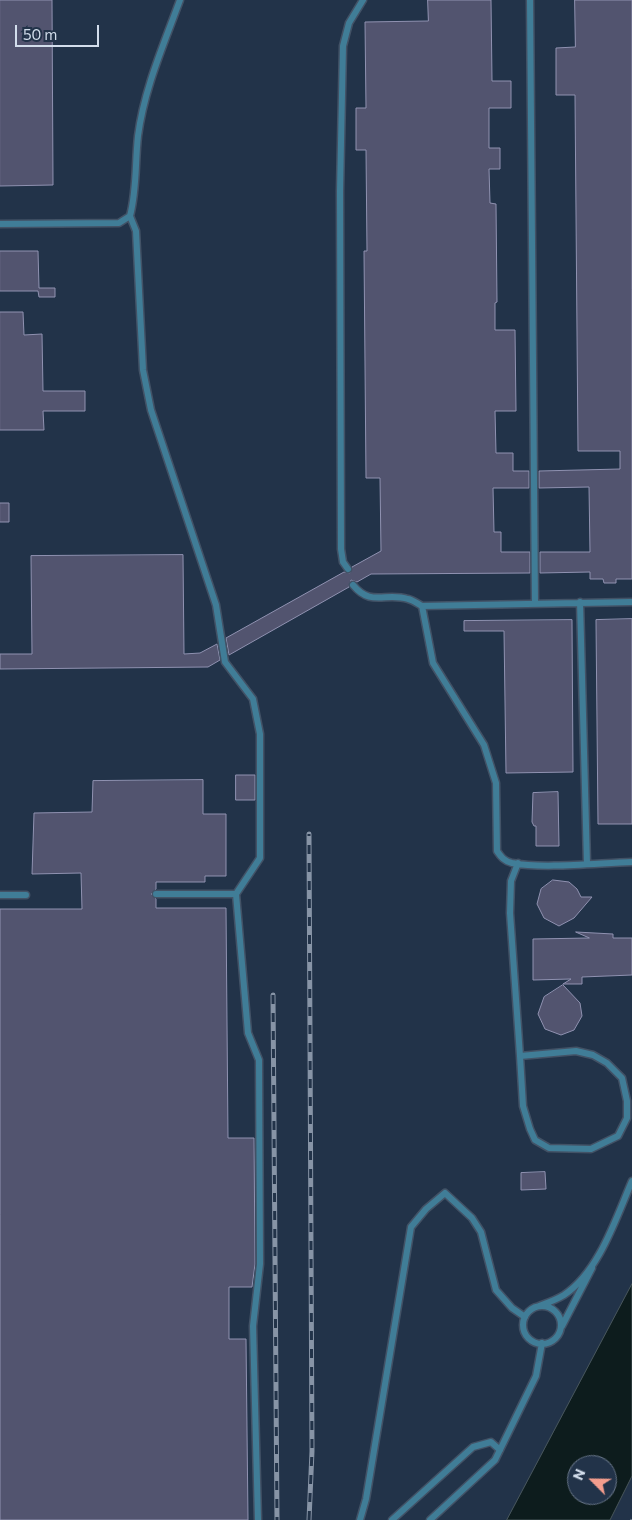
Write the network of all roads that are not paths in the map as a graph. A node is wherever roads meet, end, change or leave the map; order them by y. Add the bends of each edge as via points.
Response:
1 (180, 0) edge
2 (363, 0) edge
3 (530, 0) edge
4 (130, 216) junction
5 (0, 224) edge
6 (348, 569) dead end
7 (353, 585) dead end
8 (580, 602) junction
9 (632, 602) edge
10 (535, 603) junction
11 (422, 606) junction
12 (632, 862) edge
13 (518, 863) junction
14 (587, 863) junction
15 (156, 894) dead end
16 (236, 894) junction
17 (0, 895) edge
18 (26, 895) dead end
19 (520, 1056) junction
20 (632, 1181) edge
21 (598, 1257) junction
22 (539, 1306) junction
23 (525, 1317) junction
24 (560, 1329) junction
25 (542, 1343) junction
26 (500, 1450) junction
27 (258, 1520) edge
28 (360, 1520) edge
29 (392, 1520) edge
30 (430, 1520) edge

1 - 4 lane via 146,96 138,136 135,196
2 - 6 lane via 349,23 343,46 341,549
3 - 10 lane
4 - 5 lane via 119,223
4 - 16 lane via 136,231 143,370 151,410 216,605 225,662 252,699 260,734 260,858
7 - 11 lane via 361,595 408,599
8 - 9 lane
8 - 10 lane
8 - 14 lane
10 - 11 lane
11 - 13 lane via 432,663 484,745 496,783 497,851 503,860
12 - 14 lane
13 - 14 lane
13 - 19 lane via 511,881 510,913
15 - 16 lane
16 - 27 lane via 248,1032 259,1060 260,1264 253,1326
17 - 18 lane
19 - 19 lane via 523,1106 535,1140 549,1148 591,1149 618,1136 627,1118 627,1101 622,1078 607,1063 576,1051
20 - 21 lane
21 - 22 lane via 571,1289
21 - 24 lane
22 - 23 lane
22 - 24 lane via 556,1312
23 - 25 lane via 526,1335
23 - 28 lane via 496,1290 481,1232 472,1218 445,1193 410,1227
24 - 25 lane via 554,1339
25 - 26 lane via 536,1376
26 - 29 lane via 491,1442 472,1447
26 - 30 lane via 489,1467

